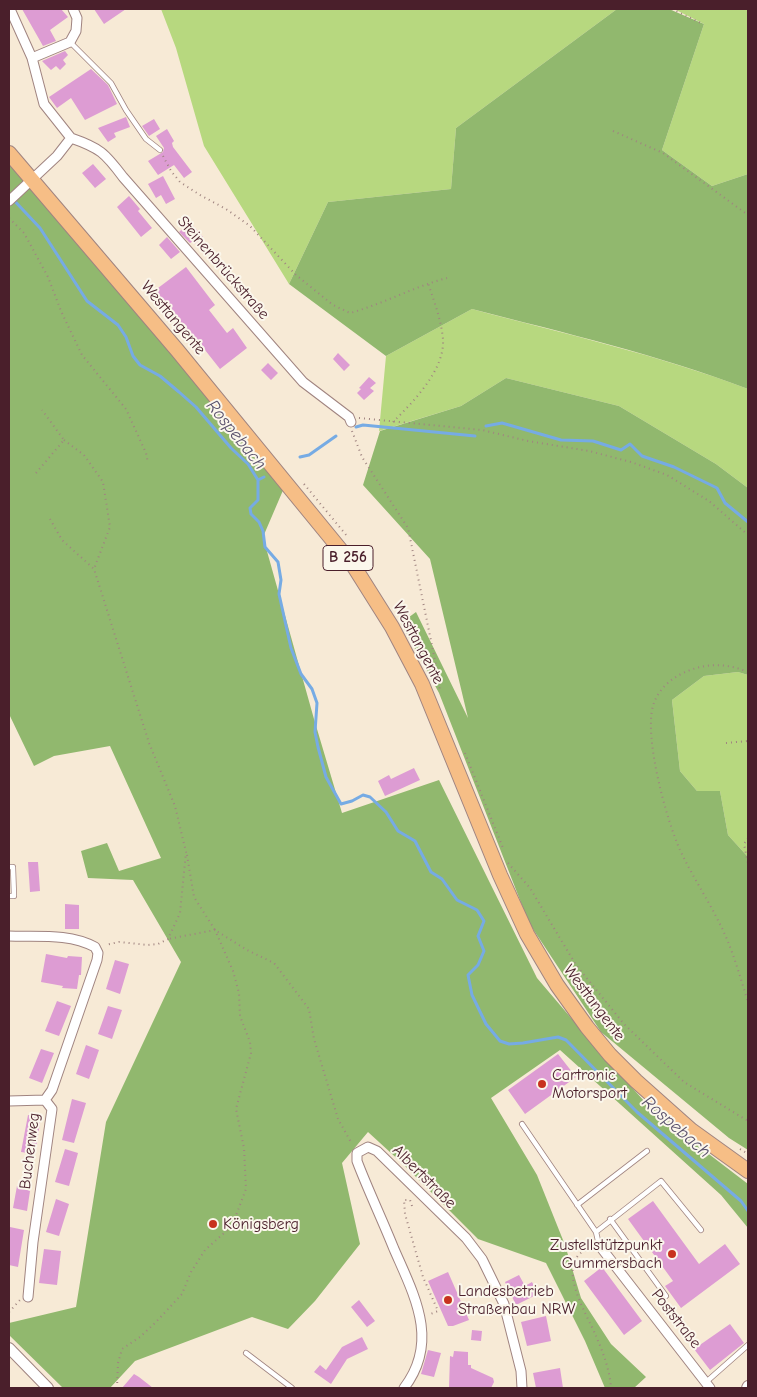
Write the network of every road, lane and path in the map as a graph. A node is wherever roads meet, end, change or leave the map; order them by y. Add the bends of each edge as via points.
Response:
1 (10, 9) edge
2 (73, 9) edge
3 (672, 9) edge
4 (703, 24) dead end
5 (70, 42) junction
6 (32, 58) junction
7 (613, 131) dead end
8 (71, 138) junction
9 (160, 150) joint
10 (9, 153) edge
11 (32, 179) junction
12 (9, 201) edge
13 (748, 216) edge
14 (9, 218) edge
15 (447, 278) dead end
16 (428, 283) junction
17 (42, 410) dead end
18 (350, 419) junction
19 (392, 422) junction
20 (64, 440) junction
21 (148, 464) dead end
22 (36, 473) dead end
23 (299, 478) dead end
24 (50, 519) dead end
25 (748, 535) edge
26 (349, 539) dead end
27 (94, 569) junction
28 (748, 672) edge
29 (434, 684) dead end
30 (433, 695) junction
31 (748, 741) edge
32 (726, 743) dead end
33 (462, 747) dead end
34 (748, 838) edge
35 (186, 852) junction
36 (491, 854) junction
37 (510, 864) junction
38 (748, 864) edge
39 (9, 867) edge
40 (516, 878) dead end
41 (9, 896) edge
42 (215, 930) junction
43 (9, 936) edge
44 (168, 939) junction
45 (96, 947) junction
46 (748, 1002) edge
47 (45, 1100) junction
48 (9, 1101) edge
49 (748, 1121) edge
50 (522, 1124) dead end
51 (734, 1145) dead end
52 (647, 1151) dead end
53 (357, 1153) junction
54 (748, 1154) edge
55 (748, 1171) edge
56 (577, 1205) junction
57 (412, 1206) dead end
58 (610, 1219) junction
59 (701, 1230) dead end
60 (596, 1232) junction
61 (599, 1245) junction
62 (666, 1296) dead end
63 (28, 1297) joint
64 (9, 1312) edge
65 (420, 1318) junction
66 (748, 1345) edge
67 (9, 1348) edge
68 (246, 1353) dead end
69 (708, 1385) edge
70 (48, 1388) edge
71 (117, 1388) edge
72 (292, 1388) edge
73 (404, 1388) edge
74 (522, 1388) edge
75 (611, 1388) edge

1 - 6 street, Steinenbrückstraße
2 - 5 street via 77,18 76,31
3 - 4 path
5 - 6 street
5 - 9 lane via 111,83 146,139
6 - 8 street, Steinenbrückstraße via 44,104
7 - 13 path via 664,153
8 - 11 street
8 - 18 street, Steinenbrückstraße via 107,155 303,382
9 - 16 path via 180,182 250,226 296,275 333,305 350,313
10 - 11 main road, Westtangente / B 256
11 - 12 street
11 - 30 main road, Westtangente / B 256 via 353,565
14 - 21 path via 24,233 48,277 82,355 126,409
15 - 16 path
16 - 19 path via 443,340 441,357 416,398
17 - 20 path
18 - 19 path
18 - 30 path via 362,457 408,528 440,685
19 - 25 path via 482,430 631,462 667,475 709,501
20 - 22 path
20 - 27 path via 84,455 103,482 110,527
23 - 26 path
24 - 27 path via 62,540
27 - 35 path via 149,743 175,806
28 - 46 path via 733,665 712,665 688,671 668,681 652,707 651,731 654,759 670,825 726,937
29 - 30 path
30 - 36 main road, Westtangente / B 256
31 - 32 path
33 - 37 path
34 - 38 path via 744,844
35 - 42 path via 194,897
35 - 44 path via 180,913
36 - 37 path
36 - 55 main road, Westtangente / B 256 via 527,934 557,986 610,1055 691,1130
37 - 40 path
37 - 49 path via 530,888 576,965 624,1024 684,1082
39 - 41 lane via 14,867 14,896
42 - 44 path
42 - 53 path via 274,963 309,1009 314,1039 338,1119
42 - 71 path via 233,971 239,993 240,1016 250,1042 251,1053 236,1109 244,1148 246,1189 232,1226 205,1250 182,1294 140,1337 122,1349
43 - 45 street via 66,937
44 - 45 path via 158,944 119,942
45 - 47 street, Buchenweg via 97,960 52,1090
47 - 48 street, Buchenweg
47 - 63 street, Buchenweg via 52,1109
50 - 56 lane
51 - 54 path
52 - 56 lane
53 - 65 street via 360,1169 415,1297
53 - 74 street, Albertstraße via 368,1147 378,1151 466,1238 482,1259 504,1304 521,1371
56 - 60 lane
57 - 65 path via 410,1200 404,1200 423,1277 438,1311
58 - 59 lane via 661,1181
58 - 60 lane
58 - 62 lane
60 - 61 lane
61 - 69 street, Poststraße
61 - 75 path via 582,1251 574,1263 573,1283 605,1359
63 - 64 path via 22,1298
65 - 73 street via 422,1334 418,1359
66 - 69 lane
67 - 70 street
68 - 72 lane

